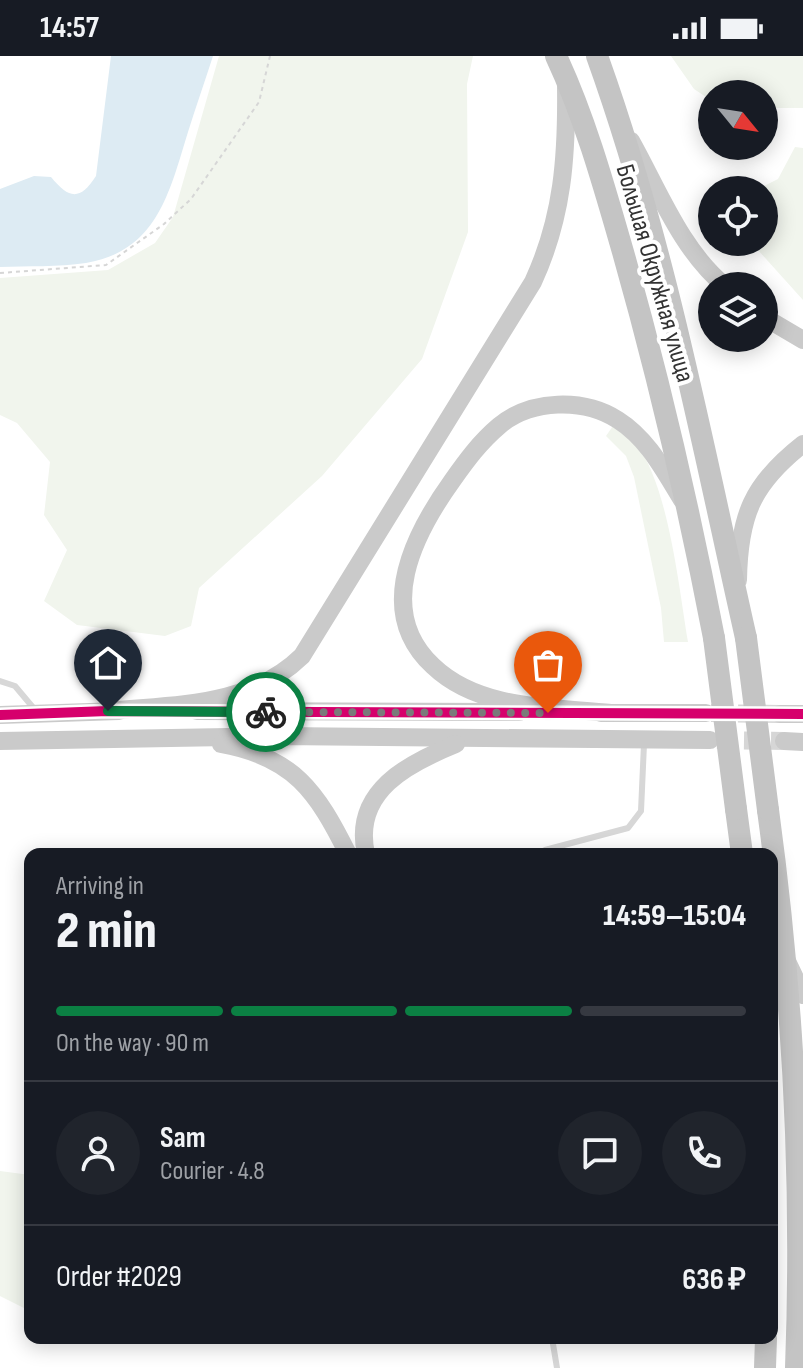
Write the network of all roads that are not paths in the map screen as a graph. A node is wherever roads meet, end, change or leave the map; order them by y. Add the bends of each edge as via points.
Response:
1 (556, 56) edge
2 (597, 56) edge
3 (566, 78) junction
4 (621, 123) junction
5 (712, 272) edge
6 (778, 325) edge
7 (803, 340) edge
8 (803, 444) edge
9 (689, 510) junction
10 (738, 602) junction
11 (0, 681) edge
12 (108, 711) junction
13 (611, 713) junction
14 (706, 713) tunnel mouth
15 (38, 714) junction
16 (780, 714) tunnel mouth
17 (803, 714) edge
18 (0, 715) edge
19 (182, 738) junction
20 (467, 740) junction
21 (644, 740) junction
22 (710, 740) tunnel mouth
23 (0, 741) edge
24 (784, 741) tunnel mouth
25 (803, 742) edge
26 (345, 848) edge
27 (366, 848) edge
28 (553, 848) edge
29 (741, 848) edge
30 (772, 848) edge
31 (778, 895) edge
32 (785, 955) junction
33 (803, 995) edge
34 (553, 1344) edge
35 (755, 1344) edge
36 (766, 1344) edge
37 (557, 1368) edge
38 (757, 1368) edge
39 (765, 1368) edge
40 (796, 1368) edge

1 - 3 highway, Большая Окружная улица
2 - 4 highway
3 - 9 highway, Большая Окружная улица via 633,289
3 - 12 main road via 557,217 533,282 302,656 271,681 223,698
4 - 5 main road via 678,226
4 - 10 highway via 689,374
6 - 7 main road
8 - 10 main road via 754,496 739,539
9 - 13 main road via 646,445 616,418 570,404 534,408 502,424 474,450 410,550 403,596 406,622 416,647 433,667 498,700
9 - 29 highway, Большая Окружная улица, bridge via 714,638
10 - 30 highway, bridge
11 - 15 lane via 15,686
12 - 13 main road
12 - 15 main road
13 - 14 main road
15 - 18 main road
16 - 17 main road
19 - 20 main road
19 - 23 main road
19 - 26 main road via 232,746 290,770 329,815
20 - 21 main road
20 - 27 main road via 418,760 379,791 369,809
21 - 22 main road
21 - 28 lane via 641,811 628,828
24 - 25 main road
31 - 32 highway, bridge
32 - 33 main road
32 - 40 highway via 797,1173
34 - 37 lane
35 - 38 main road
36 - 39 highway

